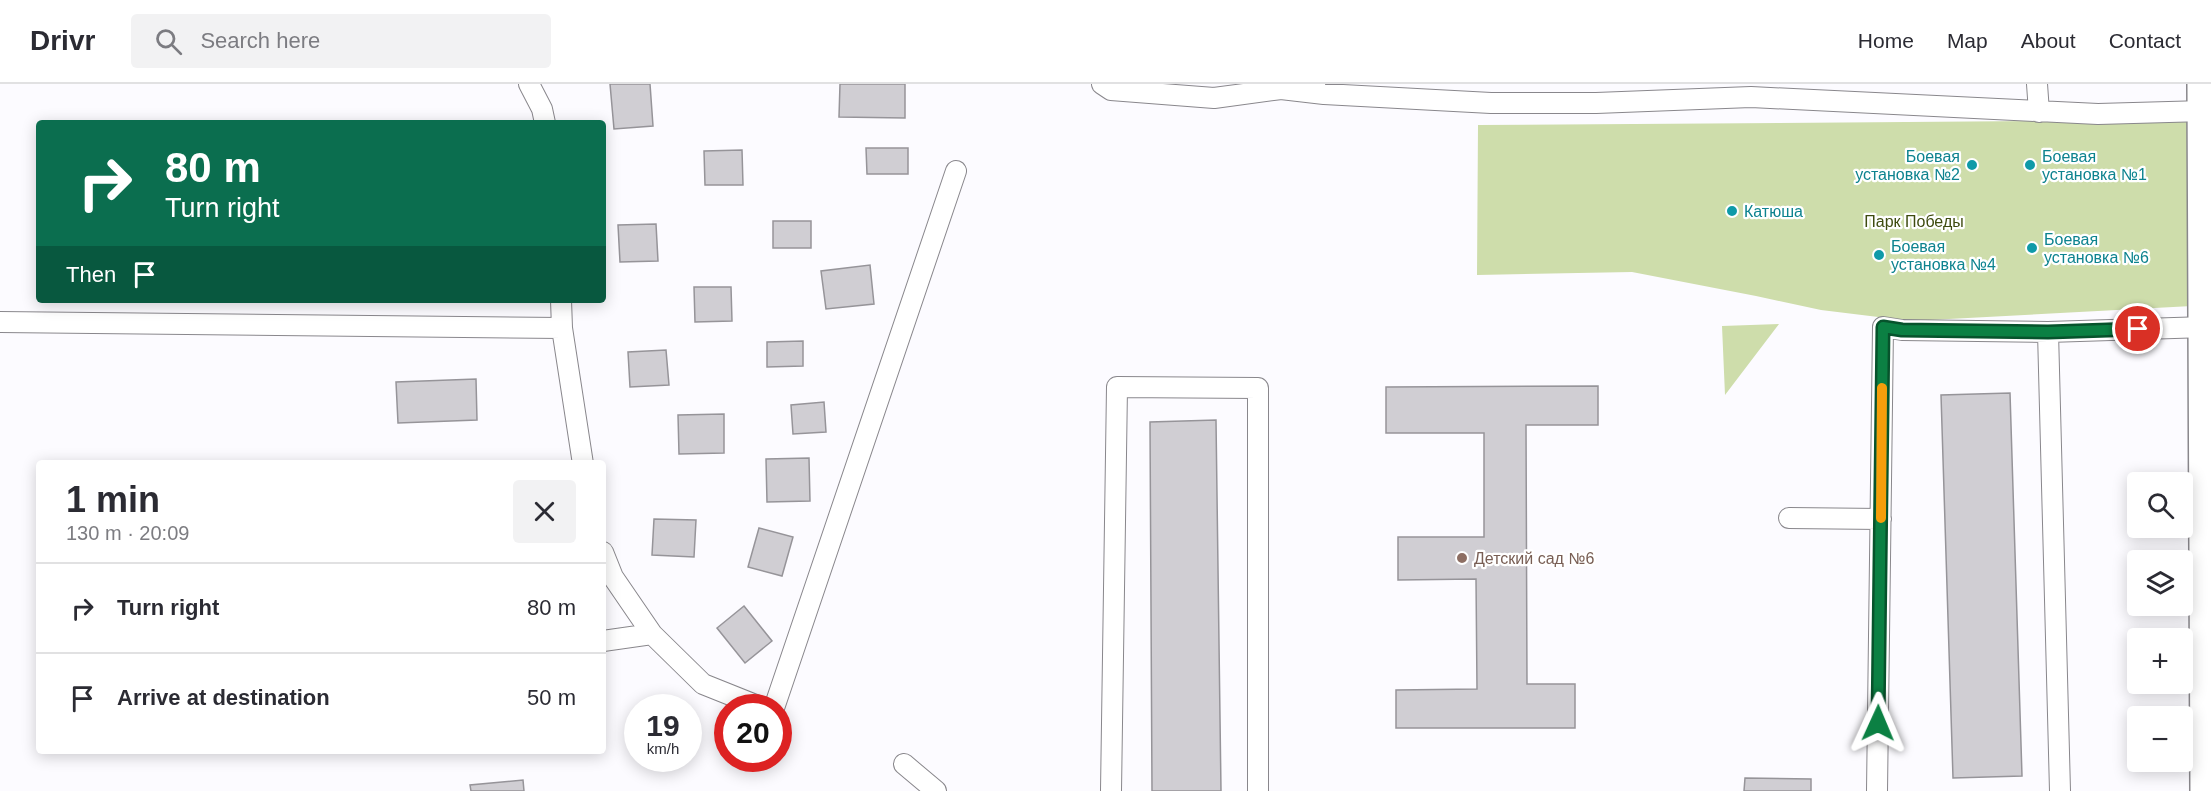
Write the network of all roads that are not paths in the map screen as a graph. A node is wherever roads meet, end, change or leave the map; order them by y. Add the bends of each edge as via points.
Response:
1 (529, 84) edge
2 (1102, 84) edge
3 (2037, 84) edge
4 (1281, 86) edge
5 (1765, 90) edge
6 (2204, 97) edge
7 (2038, 112) junction
8 (545, 120) edge
9 (956, 171) dead end
10 (561, 303) edge
11 (0, 322) edge
12 (562, 328) junction
13 (2048, 332) junction
14 (2208, 347) edge
15 (582, 460) edge
16 (1789, 518) dead end
17 (1881, 519) junction
18 (606, 560) edge
19 (652, 634) junction
20 (606, 641) edge
21 (728, 694) edge
22 (779, 694) edge
23 (904, 764) dead end
24 (936, 791) edge
25 (1111, 791) edge
26 (1258, 791) edge
27 (1877, 791) edge
28 (2060, 791) edge
29 (2207, 791) edge

1 - 8 lane
2 - 4 lane via 1111,90 1214,98
3 - 7 lane
4 - 5 lane via 1324,94 1491,103 1596,103
5 - 7 lane
6 - 7 lane via 2098,114
6 - 14 street
9 - 22 lane
10 - 12 lane
11 - 12 lane
12 - 15 lane
13 - 14 lane
13 - 17 lane via 1883,327
13 - 28 lane
14 - 29 street
16 - 17 lane
17 - 27 lane
18 - 19 lane via 613,577
19 - 20 lane
19 - 21 lane via 703,684
23 - 24 lane
25 - 26 lane via 1118,387 1258,388

